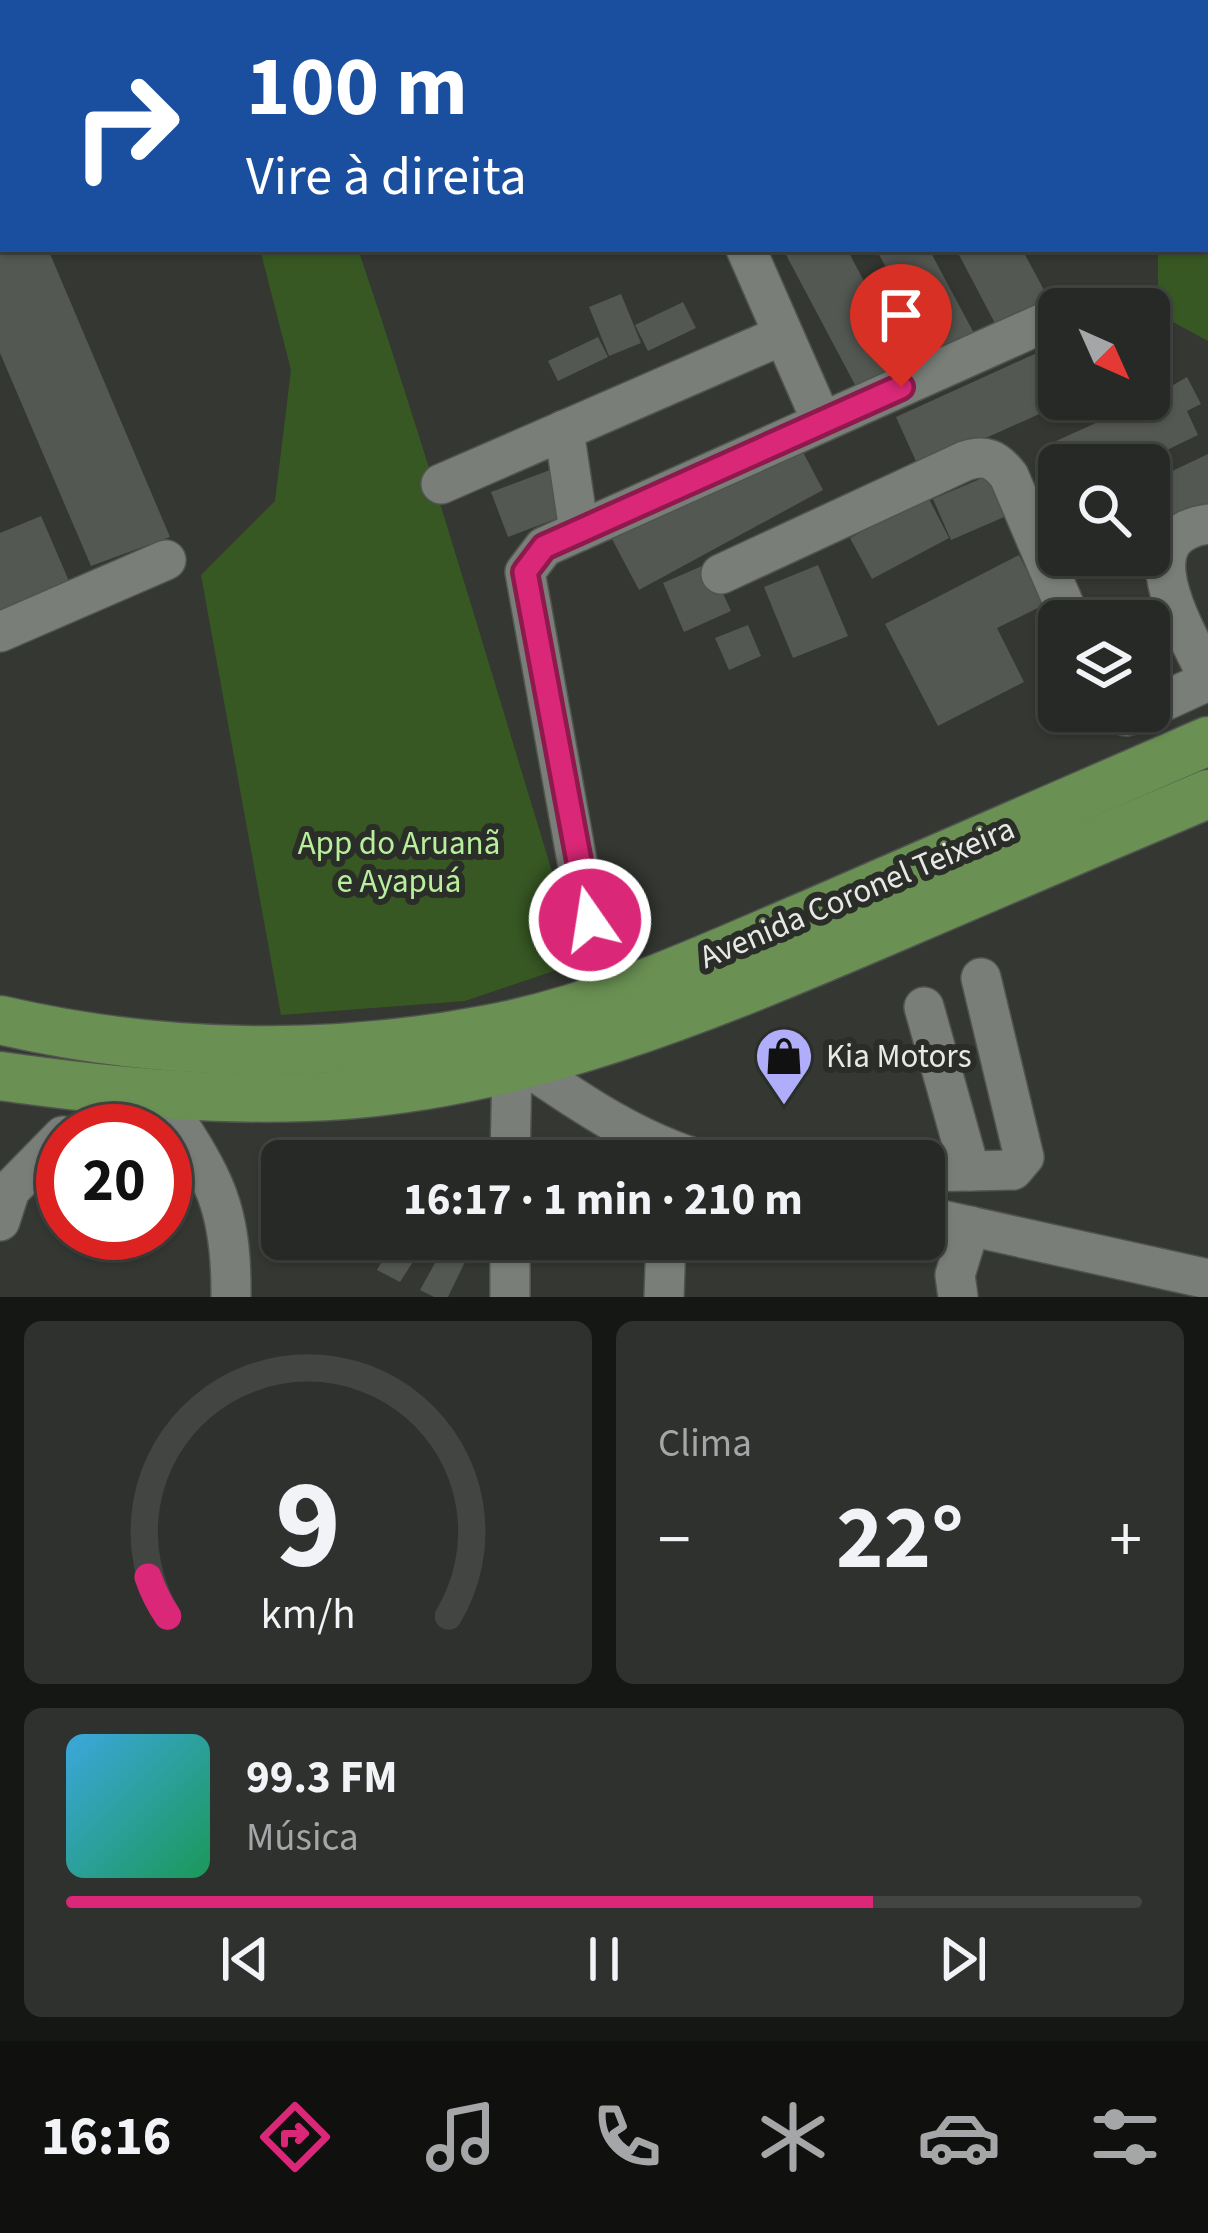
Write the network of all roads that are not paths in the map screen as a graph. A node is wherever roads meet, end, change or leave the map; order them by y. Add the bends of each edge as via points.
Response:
1 (747, 252) edge
2 (1038, 325) edge
3 (783, 335) junction
4 (822, 422) junction
5 (564, 430) junction
6 (441, 484) dead end
7 (1208, 524) edge
8 (579, 531) junction
9 (166, 560) dead end
10 (721, 574) dead end
11 (1062, 600) edge
12 (0, 632) edge
13 (1208, 679) edge
14 (1170, 698) edge
15 (1208, 741) edge
16 (1208, 794) edge
17 (981, 978) dead end
18 (619, 993) junction
19 (924, 1007) dead end
20 (0, 1020) edge
21 (518, 1066) junction
22 (0, 1076) edge
23 (138, 1092) junction
24 (117, 1104) edge
25 (512, 1140) edge
26 (640, 1140) edge
27 (36, 1164) edge
28 (970, 1171) junction
29 (945, 1172) edge
30 (0, 1221) edge
31 (945, 1221) edge
32 (970, 1226) junction
33 (510, 1260) edge
34 (665, 1260) edge
35 (1208, 1279) edge
36 (957, 1286) edge
37 (231, 1297) edge
38 (510, 1297) edge
39 (664, 1297) edge
40 (1203, 1297) edge

1 - 3 street
2 - 4 street
3 - 4 street
3 - 5 street
4 - 8 street
5 - 6 street
5 - 8 street
7 - 13 street via 1185,532 1163,556 1168,588
8 - 18 street via 544,547 525,572 581,884
9 - 12 street
10 - 11 street via 978,457 1009,476
13 - 14 street
15 - 18 main road, Avenida Coronel Teixeira
16 - 21 main road, Avenida Coronel Teixeira via 684,1016
17 - 28 street via 1024,1157 1013,1170
18 - 20 main road, Avenida Coronel Teixeira via 490,1029 303,1050 116,1042
19 - 28 street
21 - 23 main road, Avenida Coronel Teixeira via 344,1095
21 - 25 street
21 - 26 street
22 - 23 main road, Avenida Coronel Teixeira
23 - 24 street
23 - 37 street via 218,1191
27 - 30 street via 10,1190
28 - 29 street
31 - 32 street
32 - 35 street
32 - 36 street
33 - 38 street
34 - 39 street
35 - 40 street

